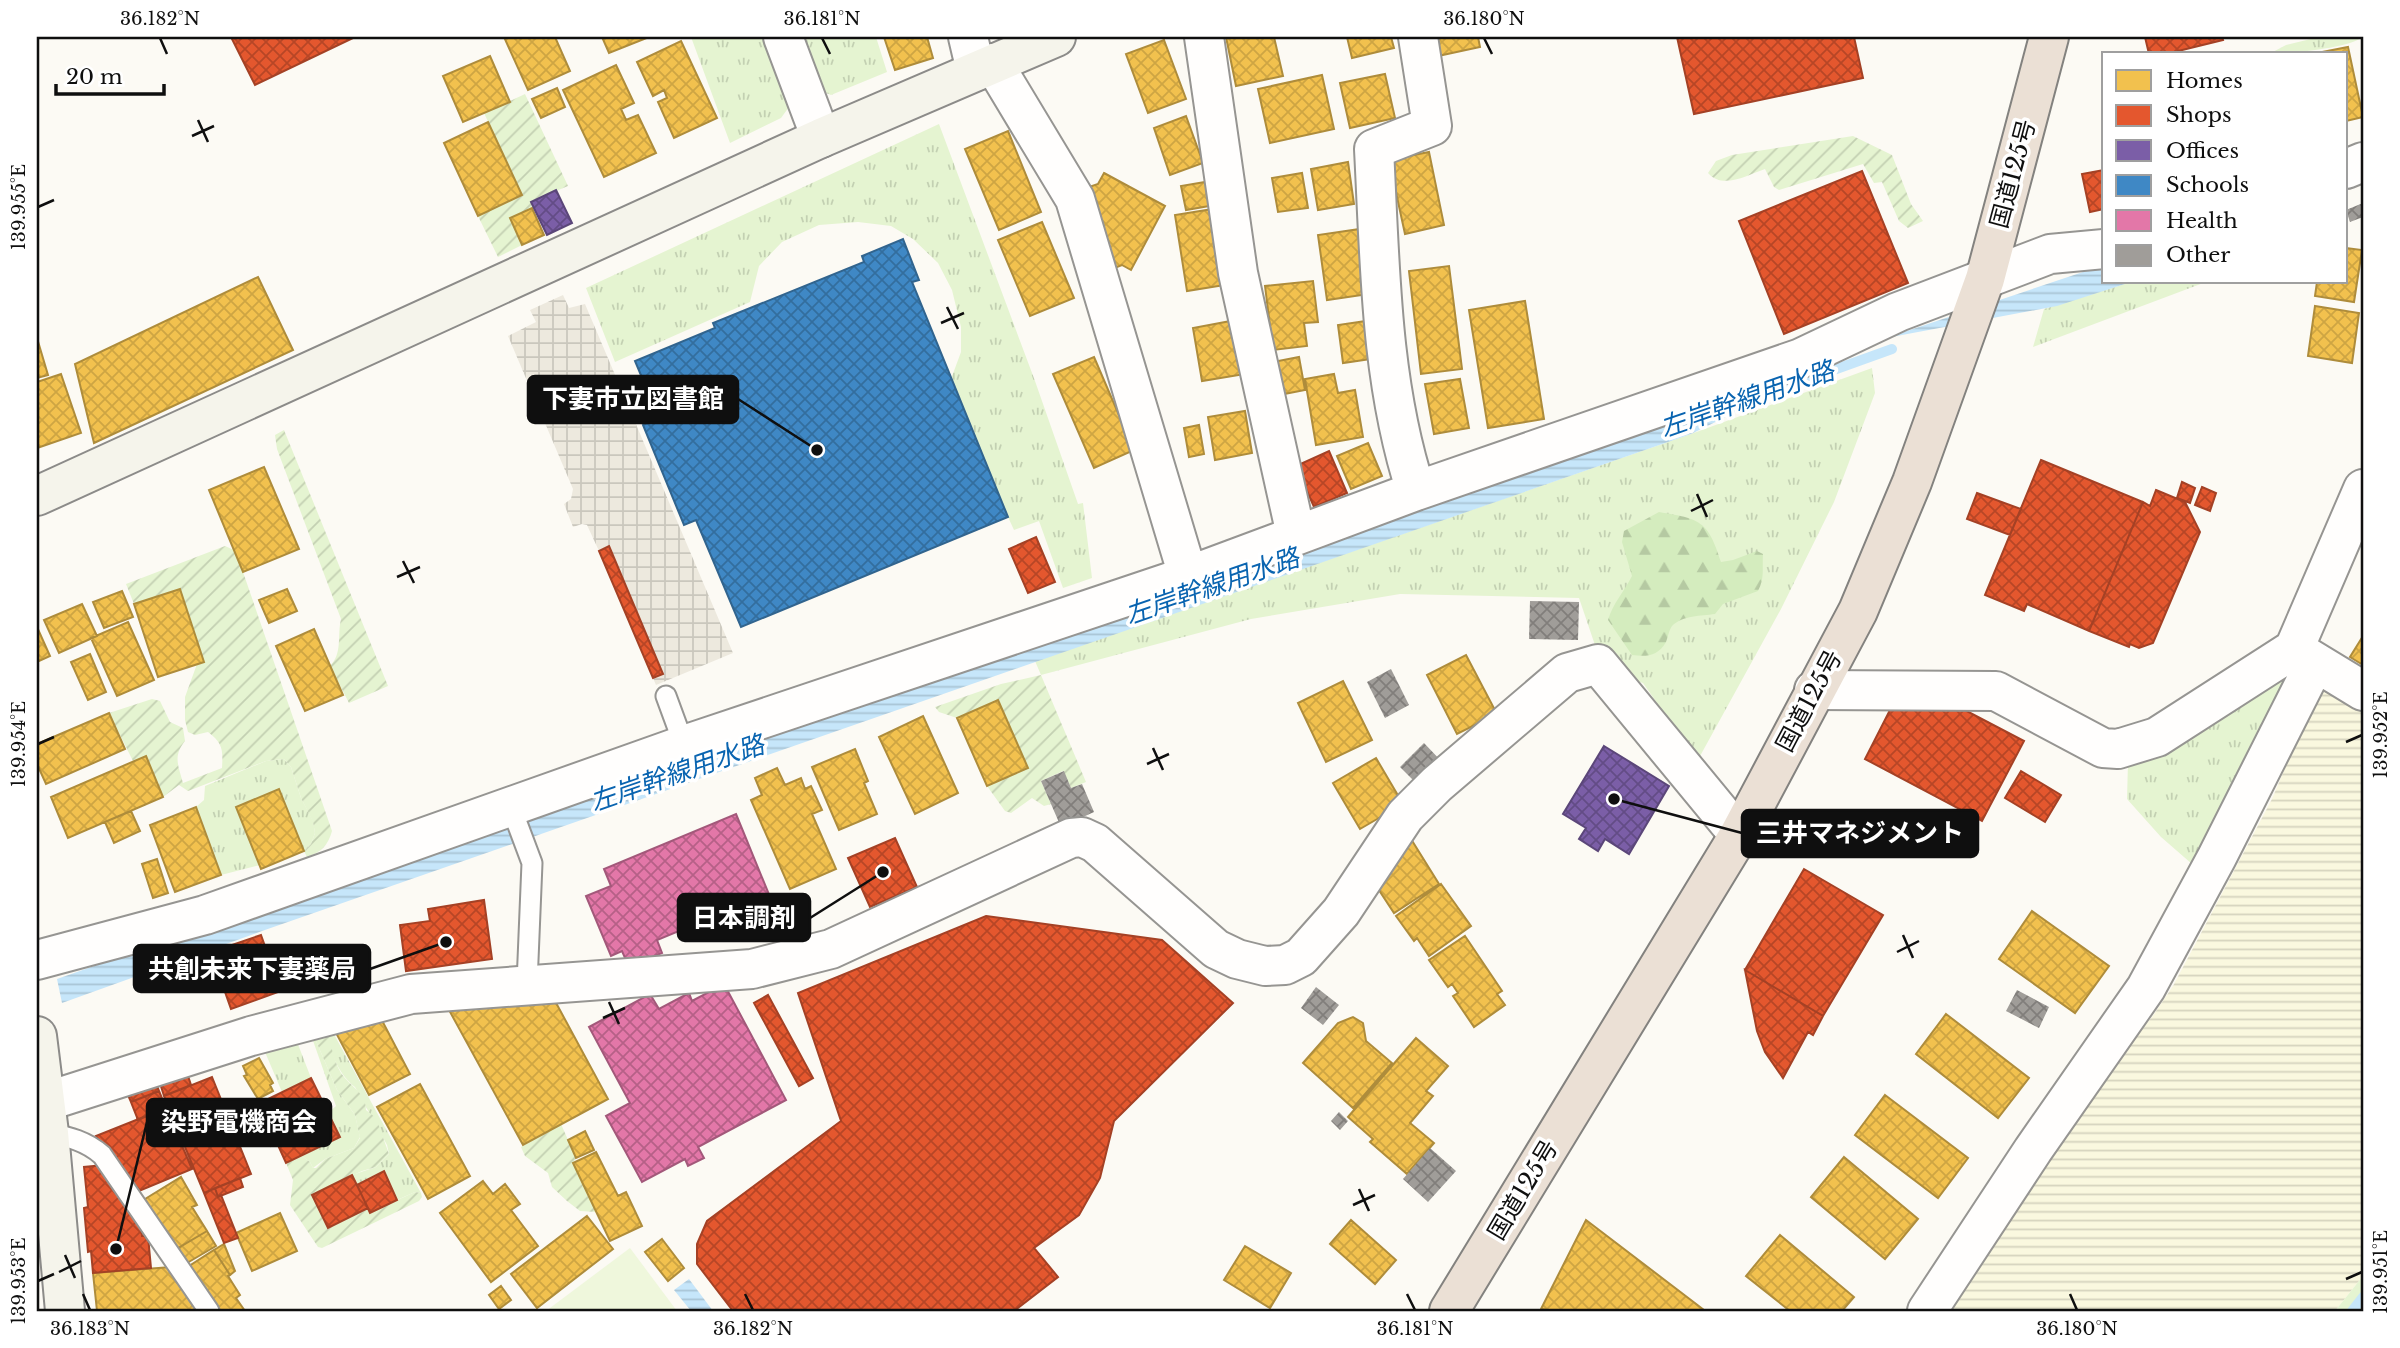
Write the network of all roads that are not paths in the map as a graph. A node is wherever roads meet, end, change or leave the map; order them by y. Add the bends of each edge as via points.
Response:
1 (783, 37) edge
2 (1056, 37) edge
3 (1204, 37) edge
4 (1419, 37) edge
5 (2049, 37) edge
6 (979, 57) edge
7 (821, 138) junction
8 (2102, 249) edge
9 (1985, 279) junction
10 (2363, 489) edge
11 (1416, 491) junction
12 (37, 496) edge
13 (1296, 535) junction
14 (1188, 576) junction
15 (2304, 656) junction
16 (1814, 690) junction
17 (2363, 691) edge
18 (666, 696) dead end
19 (684, 745) junction
20 (511, 807) junction
21 (1739, 835) junction
22 (37, 960) edge
23 (527, 984) junction
24 (37, 1036) edge
25 (44, 1116) edge
26 (65, 1311) edge
27 (209, 1311) edge
28 (1449, 1311) edge
29 (1927, 1311) edge

1 - 7 street
2 - 6 street
3 - 13 street via 1238,273
4 - 11 street via 1432,125 1374,149 1383,320 1403,450
5 - 9 highway, 国道125号
6 - 7 street
6 - 14 street via 1075,199
7 - 12 street
8 - 9 street via 2050,254
9 - 11 street via 1898,312 1801,358
9 - 16 highway, 国道125号 via 1858,611
10 - 15 street
11 - 13 street
13 - 14 street
14 - 19 street
15 - 16 street via 2157,737 2118,749 2103,748 1996,691
15 - 17 street
15 - 29 street via 2217,857 2146,988
16 - 21 highway, 国道125号
18 - 19 lane
19 - 20 street
20 - 22 street via 205,915
20 - 23 lane via 532,863
21 - 23 street via 1598,664 1567,673 1437,784 1405,816 1341,912 1301,957 1285,965 1265,966 1216,949 1082,837 1071,838 820,952 751,969
21 - 28 highway, 国道125号
23 - 25 street via 411,994 274,1029
24 - 25 street
25 - 26 street
25 - 27 lane via 102,1155

